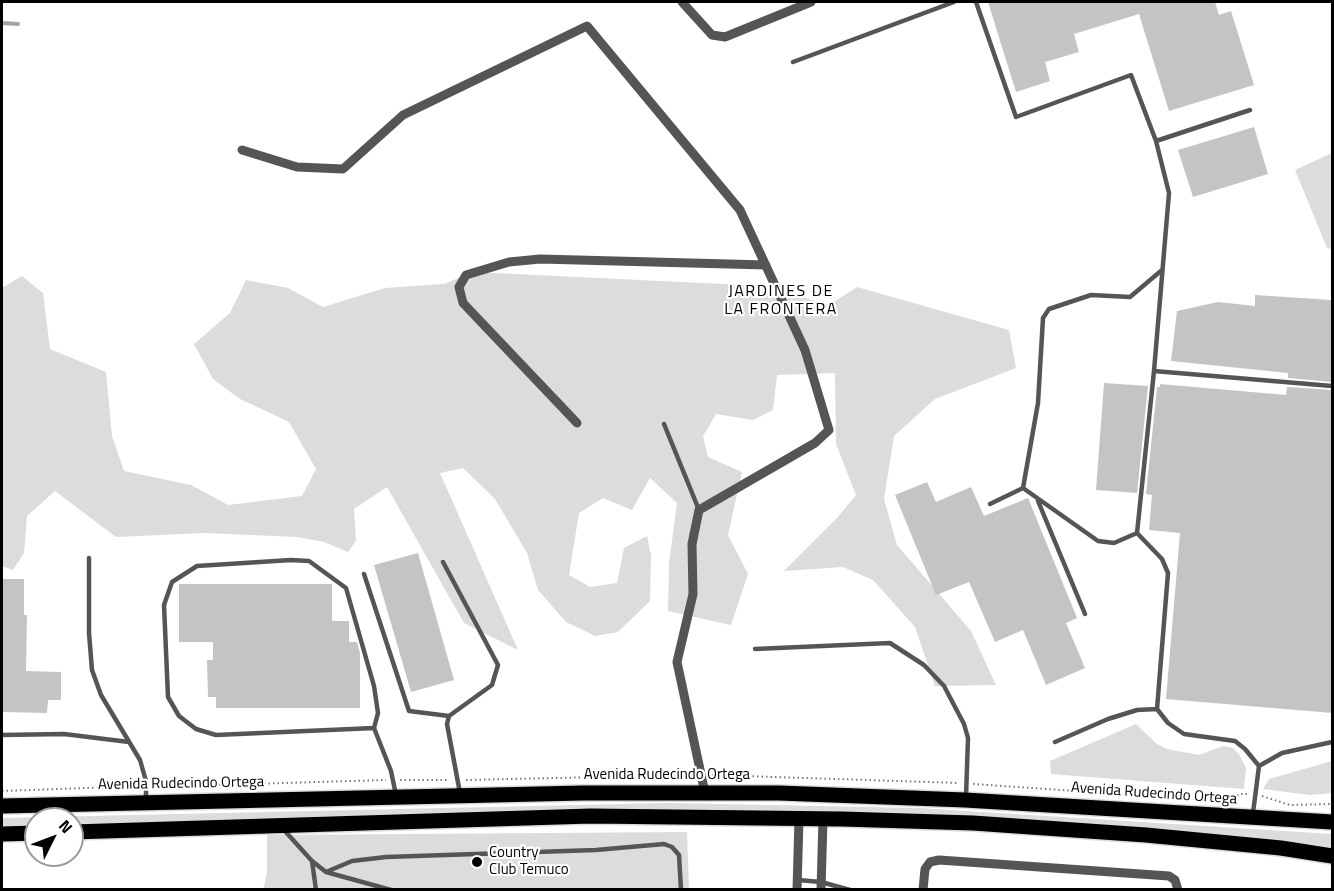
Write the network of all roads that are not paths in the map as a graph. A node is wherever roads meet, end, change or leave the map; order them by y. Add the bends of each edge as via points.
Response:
1 (682, 2) edge
2 (811, 2) edge
3 (954, 2) edge
4 (976, 2) edge
5 (793, 62) dead end
6 (1250, 110) dead end
7 (1156, 141) junction
8 (242, 150) dead end
9 (766, 265) junction
10 (1162, 270) junction
11 (1154, 371) junction
12 (1332, 386) edge
13 (577, 423) dead end
14 (664, 424) dead end
15 (1023, 488) junction
16 (1037, 498) junction
17 (990, 504) dead end
18 (699, 510) junction
19 (1137, 533) junction
20 (89, 558) dead end
21 (443, 562) dead end
22 (364, 574) dead end
23 (1085, 614) dead end
24 (755, 649) dead end
25 (1157, 709) junction
26 (448, 716) junction
27 (374, 728) junction
28 (2, 735) edge
29 (129, 742) junction
30 (1055, 742) dead end
31 (1332, 742) edge
32 (1259, 766) junction
33 (705, 793) junction
34 (461, 796) junction
35 (397, 797) junction
36 (965, 800) junction
37 (146, 803) junction
38 (2, 807) edge
39 (1252, 818) junction
40 (799, 819) junction
41 (823, 819) junction
42 (1332, 822) edge
43 (281, 828) junction
44 (84, 832) edge
45 (24, 833) edge
46 (2, 834) edge
47 (1332, 856) edge
48 (312, 861) junction
49 (326, 872) junction
50 (797, 885) edge
51 (821, 886) edge
52 (316, 890) edge
53 (391, 890) edge
54 (681, 890) edge
55 (850, 890) edge
56 (922, 890) edge
57 (1178, 890) edge

1 - 2 street via 712,35 725,37
3 - 5 lane
4 - 7 lane via 1016,117 1131,75
6 - 7 lane
7 - 10 lane via 1169,193
8 - 9 street via 297,167 343,169 403,115 587,26 740,210
9 - 13 street via 540,260 509,262 466,275 459,287 463,303
9 - 18 street via 805,350 829,430 815,443
10 - 11 lane
10 - 15 lane via 1130,297 1091,295 1049,309 1043,318 1038,403
11 - 12 lane
11 - 19 lane
14 - 18 lane
15 - 16 lane
15 - 17 lane
16 - 19 lane via 1098,540 1114,543
16 - 23 lane
18 - 33 street via 692,544 693,594 677,662
19 - 25 lane via 1162,559 1168,573
20 - 29 lane via 92,670 101,695
21 - 26 lane via 498,665 492,686
22 - 26 lane via 409,711
24 - 36 lane via 890,643 924,665 952,698 964,724 968,738
25 - 30 lane via 1137,710 1108,719
25 - 32 lane via 1184,734 1235,741
26 - 34 lane
27 - 27 lane via 378,713 371,675 346,588 331,575 309,561 281,560 197,566 172,582 164,605 168,697 179,716 196,729 216,735
27 - 35 lane
28 - 29 lane via 64,734
29 - 37 lane via 146,781
31 - 32 lane via 1282,753
32 - 39 lane
33 - 34 main road, Avenida Rudecindo Ortega
33 - 36 main road, Avenida Rudecindo Ortega
34 - 35 main road, Avenida Rudecindo Ortega
35 - 37 main road, Avenida Rudecindo Ortega
36 - 39 main road, Avenida Rudecindo Ortega
37 - 38 main road, Avenida Rudecindo Ortega
39 - 42 main road, Avenida Rudecindo Ortega
40 - 41 main road
40 - 43 main road via 591,816
40 - 50 street
41 - 47 main road via 973,823 1146,835
41 - 51 street
43 - 44 main road
43 - 48 lane
45 - 46 main road
48 - 49 lane
48 - 52 lane
49 - 53 lane
49 - 54 lane via 351,861 386,857 664,844 678,855
50 - 51 lane
51 - 55 lane
56 - 57 street via 925,869 930,862 939,860 1169,876

